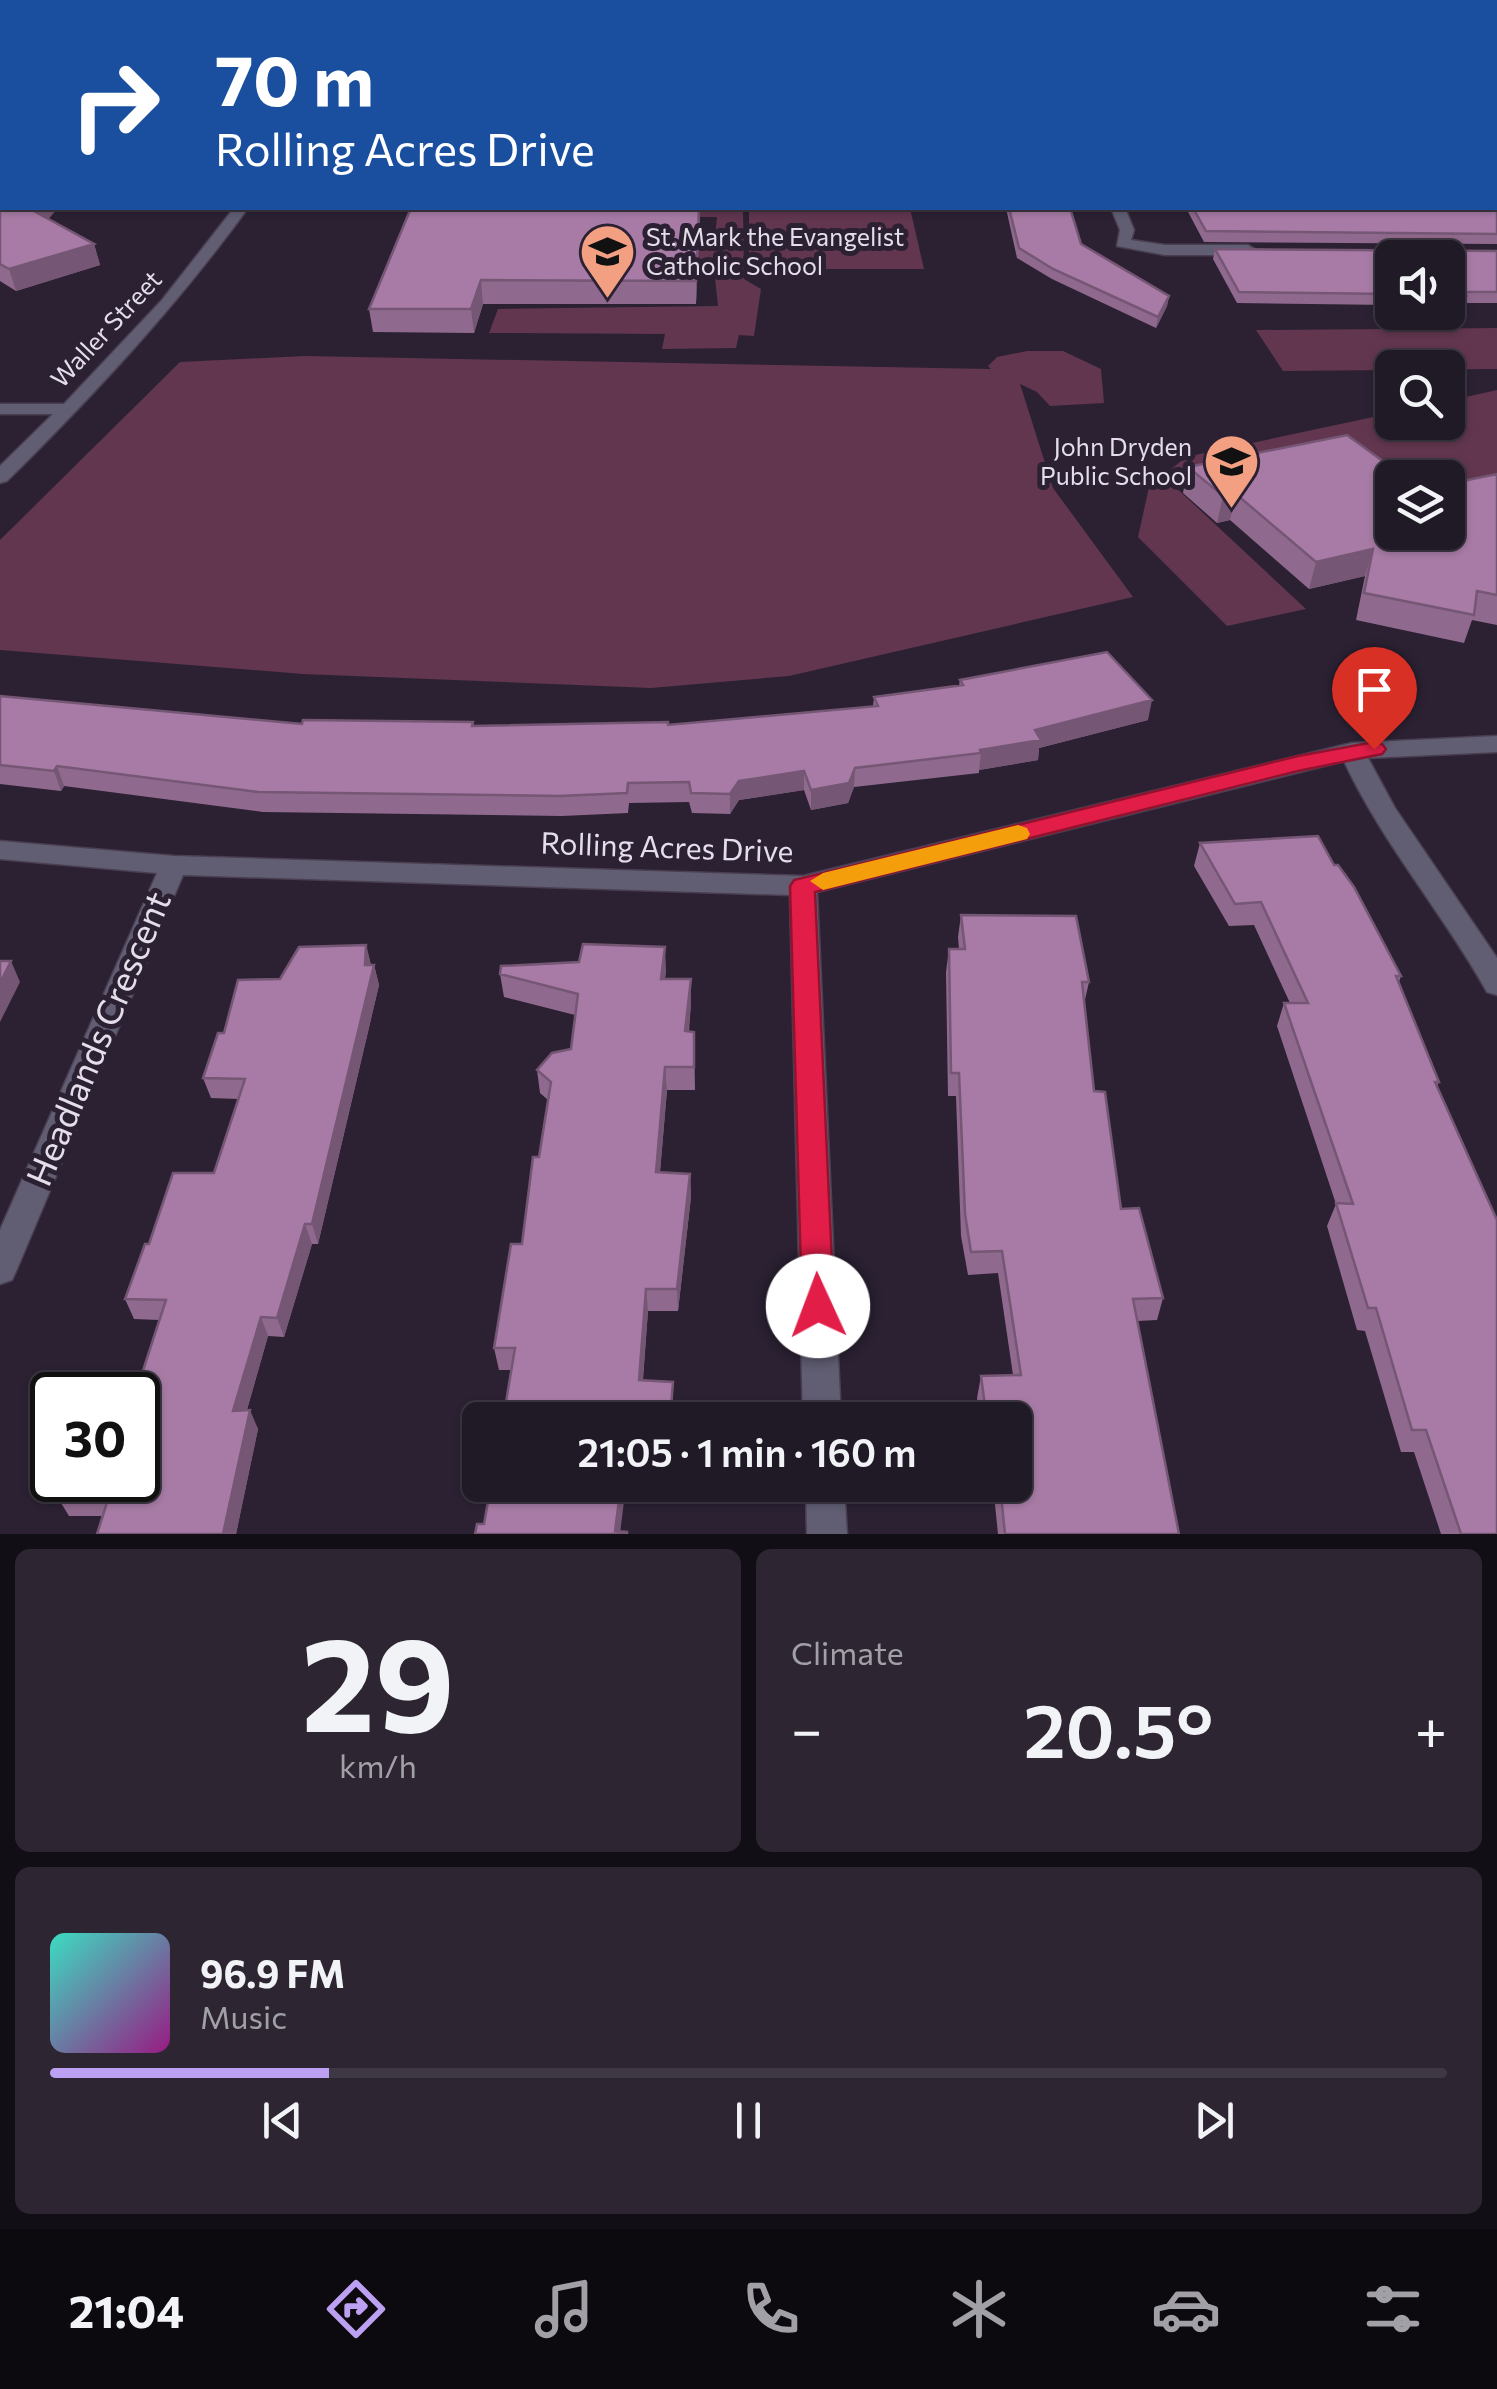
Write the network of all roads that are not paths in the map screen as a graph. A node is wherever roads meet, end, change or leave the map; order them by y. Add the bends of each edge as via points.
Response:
1 (239, 210) edge
2 (1119, 210) edge
3 (1258, 250) edge
4 (67, 408) junction
5 (0, 409) edge
6 (0, 477) edge
7 (1497, 744) edge
8 (1352, 751) junction
9 (0, 850) edge
10 (174, 865) junction
11 (803, 886) junction
12 (1497, 984) edge
13 (0, 1269) edge
14 (821, 1402) edge
15 (826, 1502) edge
16 (827, 1534) edge

1 - 4 street, Waller Street via 168,302
2 - 3 street via 1127,230 1122,243
4 - 5 street
4 - 6 street, Waller Street
7 - 8 street, Rolling Acres Drive
8 - 11 street, Rolling Acres Drive
8 - 12 street via 1366,784 1476,942
9 - 10 street, Rolling Acres Drive
10 - 11 street, Rolling Acres Drive
10 - 13 street, Headlands Crescent
11 - 14 street
15 - 16 street

